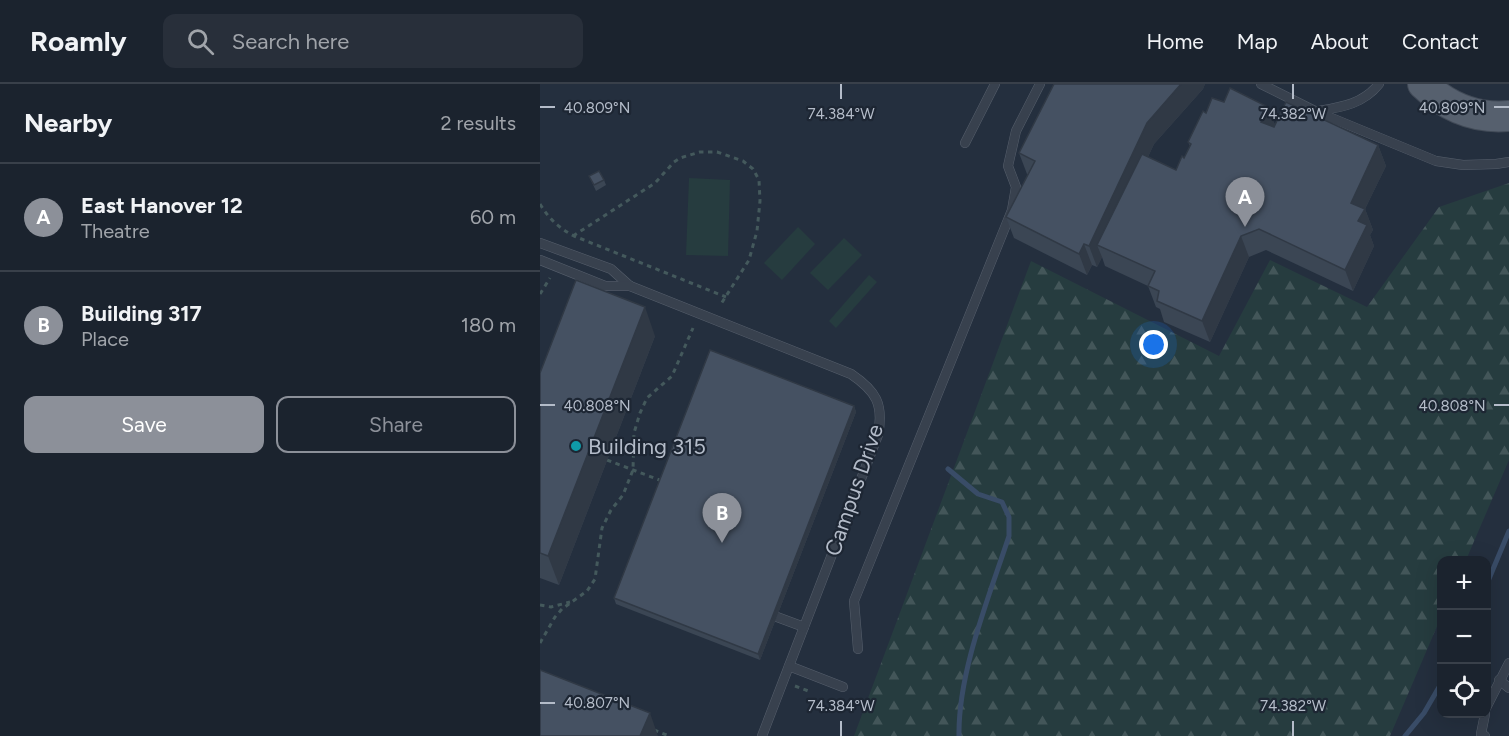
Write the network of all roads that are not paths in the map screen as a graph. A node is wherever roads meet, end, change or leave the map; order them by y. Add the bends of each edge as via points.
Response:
1 (995, 84) edge
2 (1040, 84) edge
3 (1261, 84) edge
4 (1379, 84) edge
5 (1423, 84) edge
6 (1317, 112) junction
7 (1509, 116) edge
8 (965, 143) dead end
9 (1509, 162) edge
10 (540, 243) edge
11 (540, 260) edge
12 (630, 286) junction
13 (777, 617) edge
14 (804, 627) junction
15 (858, 649) dead end
16 (1509, 663) edge
17 (789, 666) junction
18 (1499, 680) junction
19 (843, 687) dead end
20 (1509, 688) edge
21 (1491, 697) edge
22 (1484, 718) edge
23 (762, 736) edge
24 (1485, 736) edge

1 - 8 lane
2 - 15 lane via 1016,131 1008,166 1016,187 1012,210 854,601
3 - 6 lane
4 - 6 lane via 1371,94 1349,106
5 - 7 main road via 1459,109 1479,115
6 - 9 lane via 1436,161 1463,165
10 - 12 lane, Campus Drive via 611,269
11 - 12 lane, Campus Drive via 605,286
12 - 14 lane, Campus Drive via 851,374 868,386 879,403 878,435
13 - 14 lane
14 - 17 lane, Campus Drive
16 - 18 lane
17 - 19 lane
17 - 23 lane, Campus Drive
18 - 20 lane
18 - 21 lane
22 - 24 lane via 1481,734

